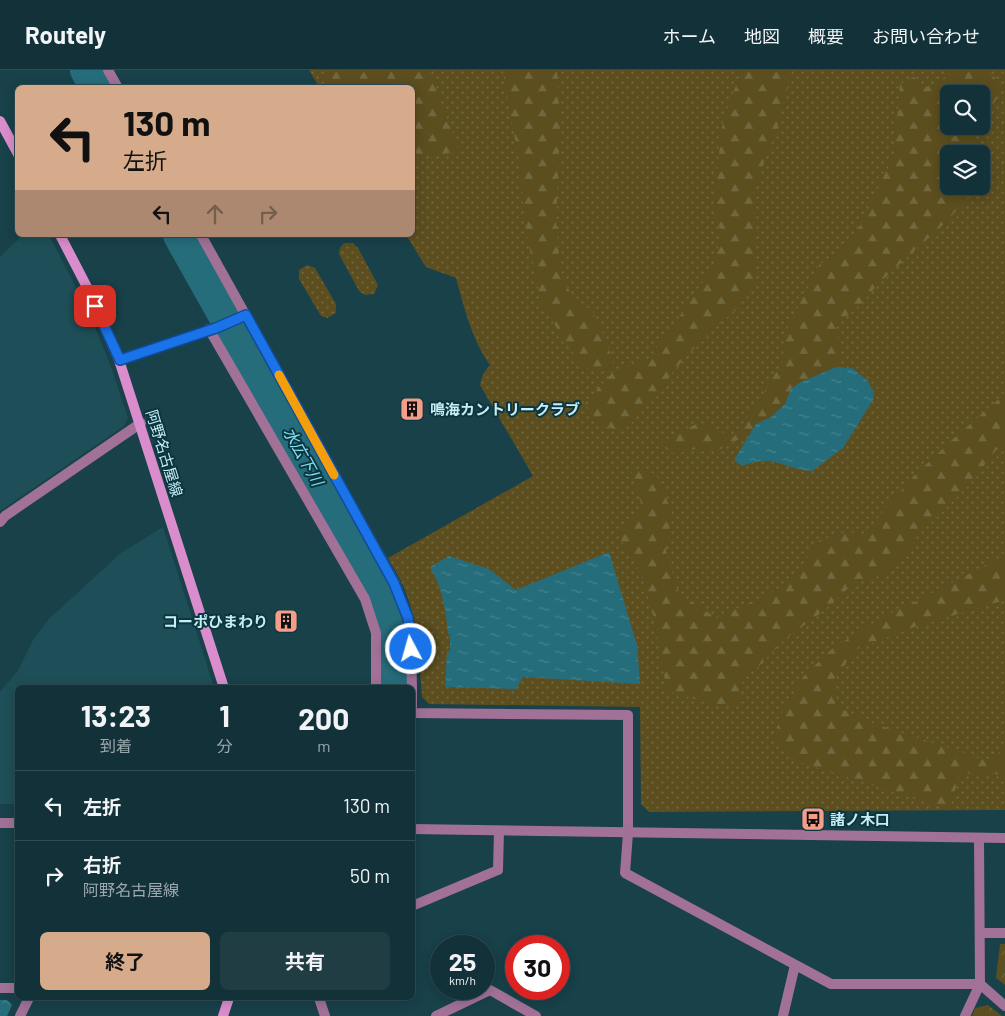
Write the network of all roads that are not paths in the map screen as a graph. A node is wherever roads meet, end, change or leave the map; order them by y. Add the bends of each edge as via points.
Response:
1 (108, 70) edge
2 (116, 85) edge
3 (0, 120) edge
4 (15, 148) edge
5 (61, 237) edge
6 (202, 237) edge
7 (243, 316) junction
8 (212, 328) junction
9 (120, 360) junction
10 (141, 423) junction
11 (0, 522) edge
12 (223, 685) edge
13 (376, 685) edge
14 (412, 685) edge
15 (415, 713) edge
16 (0, 823) edge
17 (15, 823) edge
18 (415, 829) edge
19 (500, 831) junction
20 (628, 833) junction
21 (979, 838) junction
22 (1005, 838) edge
23 (415, 905) edge
24 (980, 933) junction
25 (1005, 933) edge
26 (795, 965) junction
27 (980, 984) junction
28 (0, 988) edge
29 (15, 988) edge
30 (28, 1000) edge
31 (228, 1000) edge
32 (320, 1000) edge
33 (1005, 1006) edge
34 (20, 1016) edge
35 (223, 1016) edge
36 (325, 1016) edge
37 (436, 1016) edge
38 (536, 1016) edge
39 (783, 1016) edge
40 (965, 1016) edge

1 - 2 street
3 - 4 main road
5 - 9 main road, 阿野名古屋線
6 - 7 street
7 - 8 street
7 - 14 street via 394,583 408,618
8 - 9 street
8 - 13 street via 365,599 376,633
9 - 10 main road, 阿野名古屋線
10 - 11 street
10 - 12 main road, 阿野名古屋線
15 - 20 street via 628,715
16 - 17 street
18 - 19 street
19 - 20 street
19 - 23 street via 498,870
20 - 21 street
20 - 26 street via 625,873
21 - 22 street
21 - 24 street
24 - 25 street
24 - 27 street
26 - 27 street via 831,984
26 - 39 street
27 - 33 street
27 - 40 street
28 - 29 street
30 - 34 street
31 - 35 main road
32 - 36 street
37 - 38 street via 490,990

